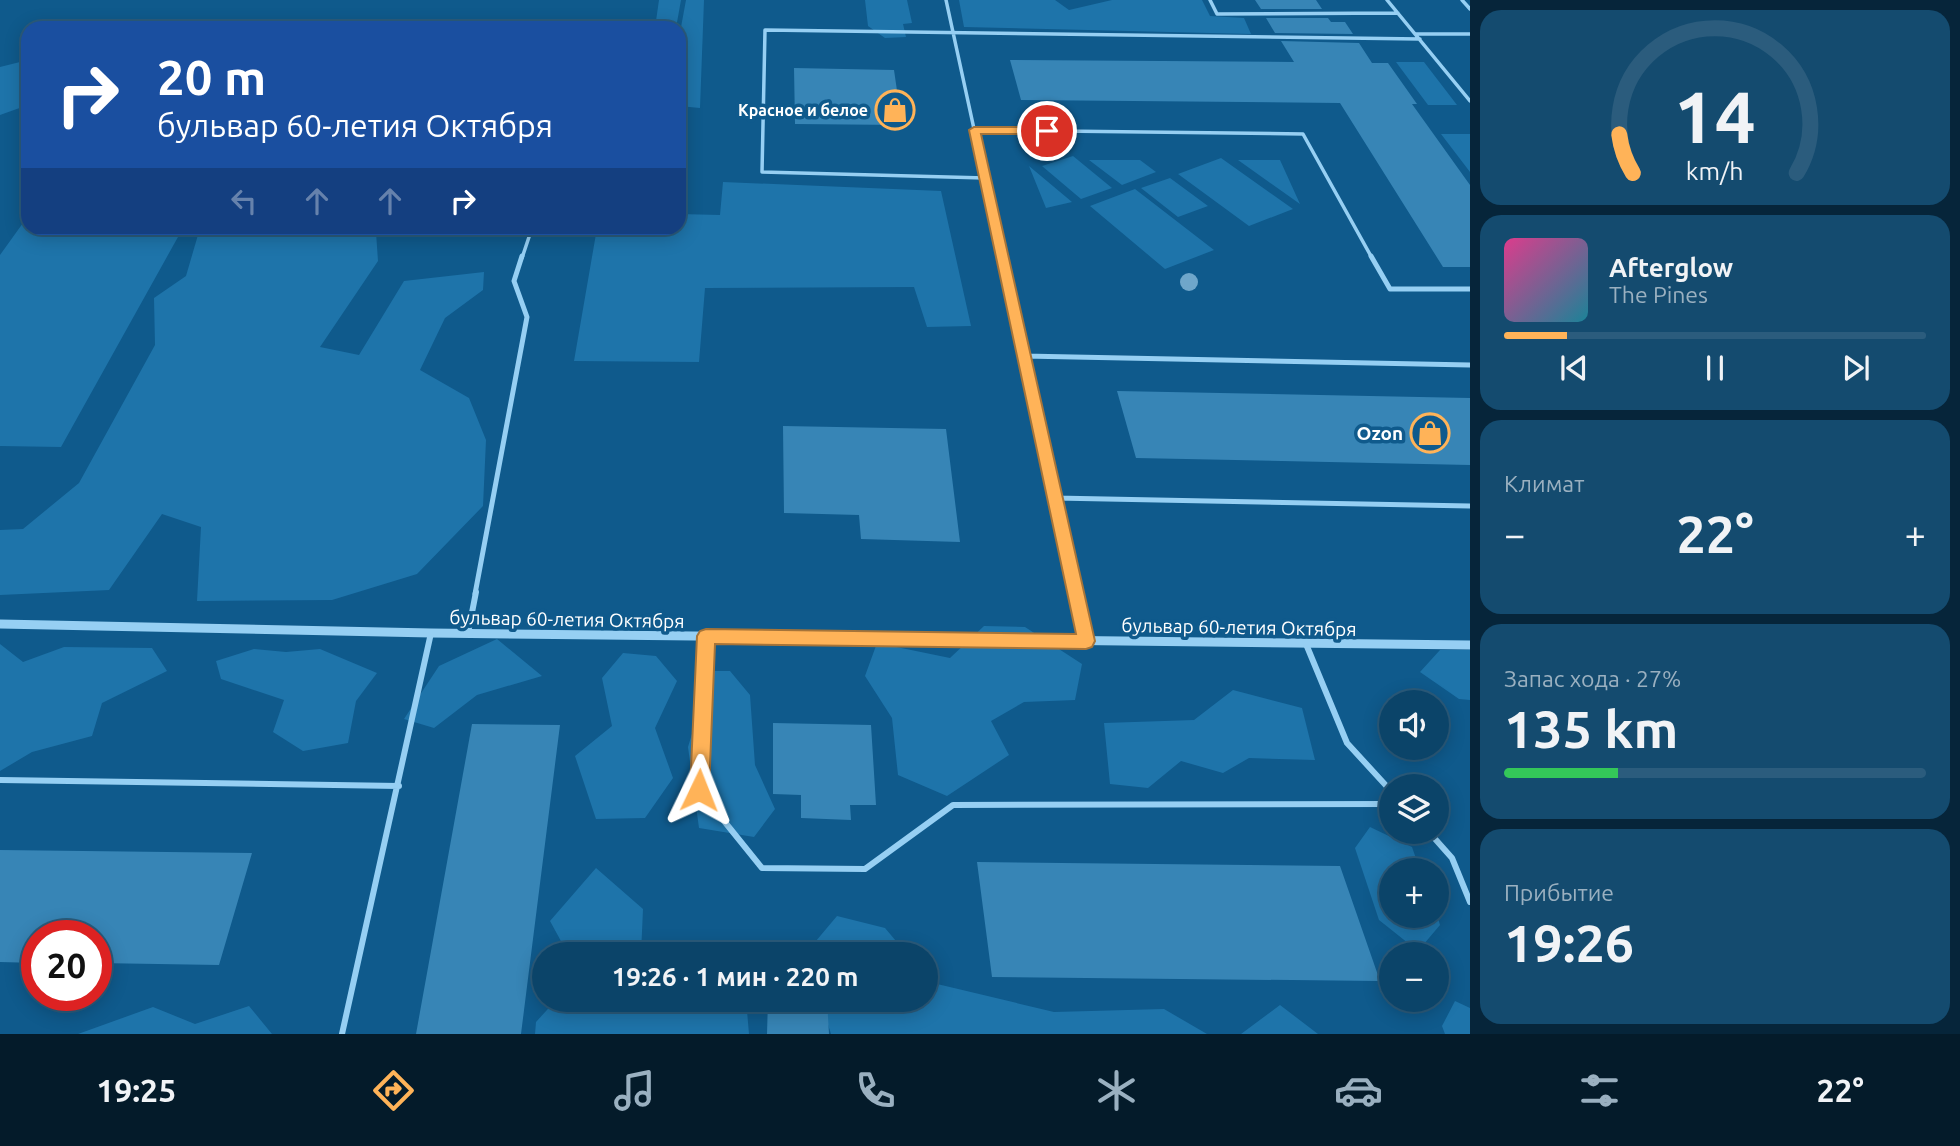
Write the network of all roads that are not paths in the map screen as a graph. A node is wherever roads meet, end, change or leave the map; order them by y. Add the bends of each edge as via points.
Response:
1 (946, 0) edge
2 (1210, 0) edge
3 (1387, 0) edge
4 (1462, 0) edge
5 (1470, 9) edge
6 (1398, 13) junction
7 (953, 33) junction
8 (1416, 34) junction
9 (1470, 34) edge
10 (1420, 39) junction
11 (1470, 102) edge
12 (974, 130) junction
13 (985, 178) junction
14 (530, 235) edge
15 (1470, 289) edge
16 (1024, 356) junction
17 (1470, 365) edge
18 (1055, 498) junction
19 (1470, 506) edge
20 (0, 624) edge
21 (431, 633) junction
22 (468, 633) junction
23 (706, 636) junction
24 (1086, 641) junction
25 (1306, 644) junction
26 (1470, 645) edge
27 (1379, 778) edge
28 (0, 780) edge
29 (399, 786) junction
30 (1379, 804) edge
31 (1439, 844) edge
32 (1470, 902) edge
33 (342, 1034) edge

1 - 7 lane
2 - 6 lane via 1217,13
3 - 6 lane
4 - 5 lane
6 - 8 lane
7 - 10 lane
7 - 12 lane
7 - 13 lane via 765,28 762,172
8 - 9 lane
8 - 10 lane
10 - 11 lane
12 - 13 lane
12 - 15 lane via 1303,134 1390,289
13 - 16 lane
14 - 22 lane via 514,281 527,317
16 - 17 lane
16 - 18 lane
18 - 19 lane
18 - 24 lane
20 - 21 street, бульвар 60-летия Октября
21 - 22 street, бульвар 60-летия Октября
21 - 29 lane
22 - 23 street, бульвар 60-летия Октября
23 - 24 street, бульвар 60-летия Октября
23 - 30 lane via 699,790 762,868 865,869 953,806
24 - 25 street, бульвар 60-летия Октября
25 - 26 street, бульвар 60-летия Октября
25 - 27 lane via 1348,743
28 - 29 lane
29 - 33 lane
31 - 32 lane via 1452,859

